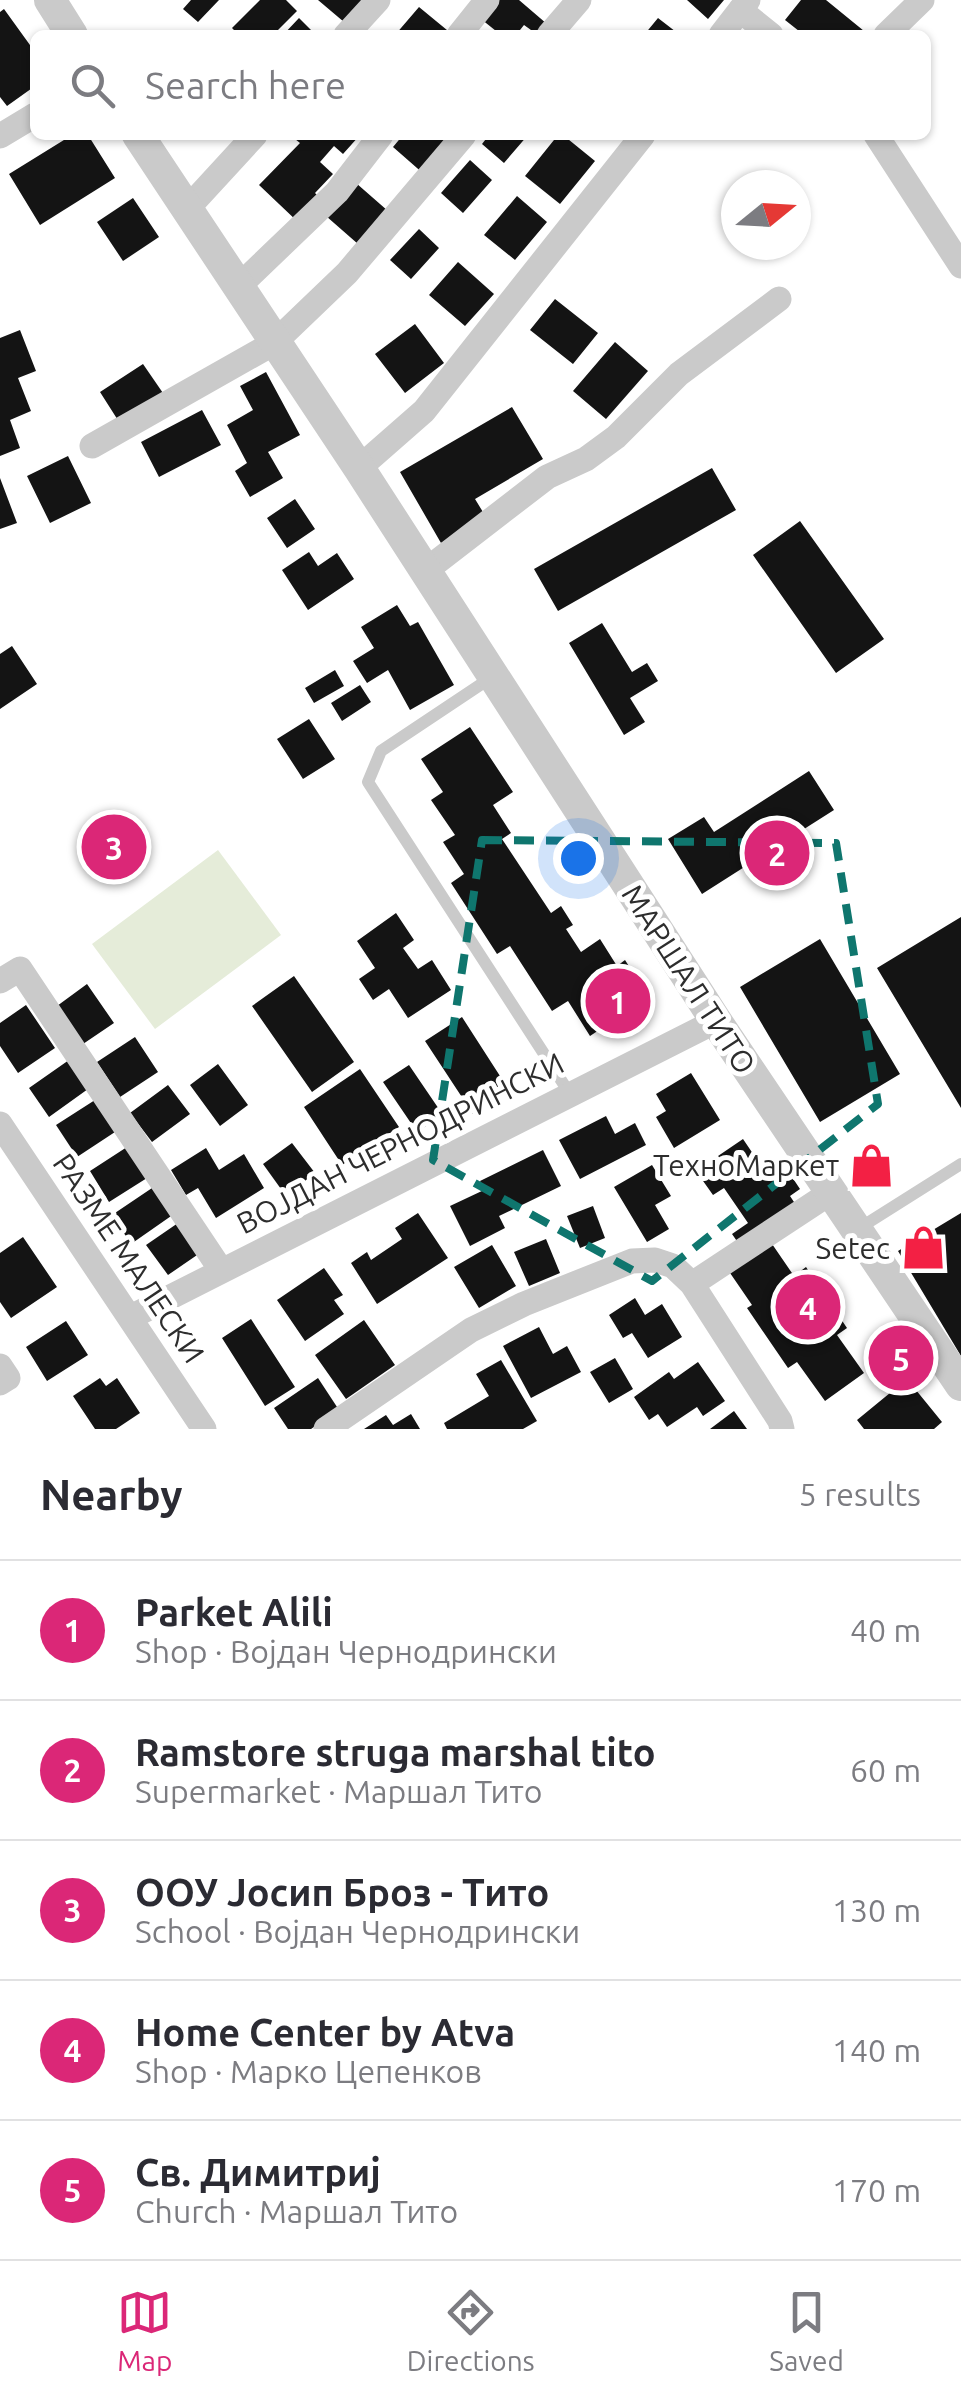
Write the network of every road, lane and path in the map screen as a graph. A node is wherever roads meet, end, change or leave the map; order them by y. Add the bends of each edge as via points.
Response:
1 (50, 0) edge
2 (378, 0) edge
3 (487, 0) edge
4 (579, 0) edge
5 (922, 0) edge
6 (744, 5) edge
7 (69, 30) edge
8 (351, 30) edge
9 (463, 30) edge
10 (553, 30) edge
11 (725, 30) edge
12 (767, 30) edge
13 (891, 30) edge
14 (30, 117) edge
15 (0, 136) edge
16 (141, 140) edge
17 (250, 140) edge
18 (377, 140) edge
19 (460, 140) edge
20 (638, 140) edge
21 (879, 140) edge
22 (187, 210) junction
23 (961, 266) edge
24 (238, 287) junction
25 (778, 298) dead end
26 (274, 343) junction
27 (92, 446) dead end
28 (359, 468) junction
29 (425, 572) junction
30 (492, 677) junction
31 (0, 980) edge
32 (716, 1021) junction
33 (570, 1094) junction
34 (0, 1124) edge
35 (961, 1164) edge
36 (830, 1192) junction
37 (857, 1230) junction
38 (221, 1270) junction
39 (692, 1284) junction
40 (130, 1317) junction
41 (0, 1366) edge
42 (0, 1383) edge
43 (961, 1385) edge
44 (204, 1429) edge
45 (326, 1429) edge
46 (782, 1429) edge

1 - 7 street
2 - 8 street
3 - 9 street
4 - 10 street
5 - 13 street
6 - 11 street
6 - 12 street
14 - 15 street
16 - 22 street, МАРШАЛ ТИТО
17 - 22 street
18 - 24 street via 337,192
19 - 26 street via 347,273
20 - 28 street via 424,411
21 - 23 street
22 - 24 street, МАРШАЛ ТИТО
24 - 26 street, МАРШАЛ ТИТО
25 - 29 street via 679,374 616,437 548,477
26 - 27 street
26 - 28 street, МАРШАЛ ТИТО
28 - 29 street, МАРШАЛ ТИТО
29 - 30 street, МАРШАЛ ТИТО
30 - 32 street, МАРШАЛ ТИТО
30 - 33 lane via 381,751 368,782
31 - 38 street, ВОЈДАН ЧЕРНОДРИНСКИ via 20,969
32 - 33 street, ВОЈДАН ЧЕРНОДРИНСКИ
32 - 36 street, МАРШАЛ ТИТО
33 - 38 street, ВОЈДАН ЧЕРНОДРИНСКИ
34 - 40 street, РАЗМЕ МАЛЕСКИ
35 - 37 lane
36 - 37 street, МАРШАЛ ТИТО
36 - 39 street
37 - 43 street, МАРШАЛ ТИТО
38 - 40 street, ВОЈДАН ЧЕРНОДРИНСКИ
39 - 45 street via 673,1266 632,1261 471,1330
39 - 46 street
40 - 44 street, РАЗМЕ МАЛЕСКИ
41 - 42 street via 8,1378

